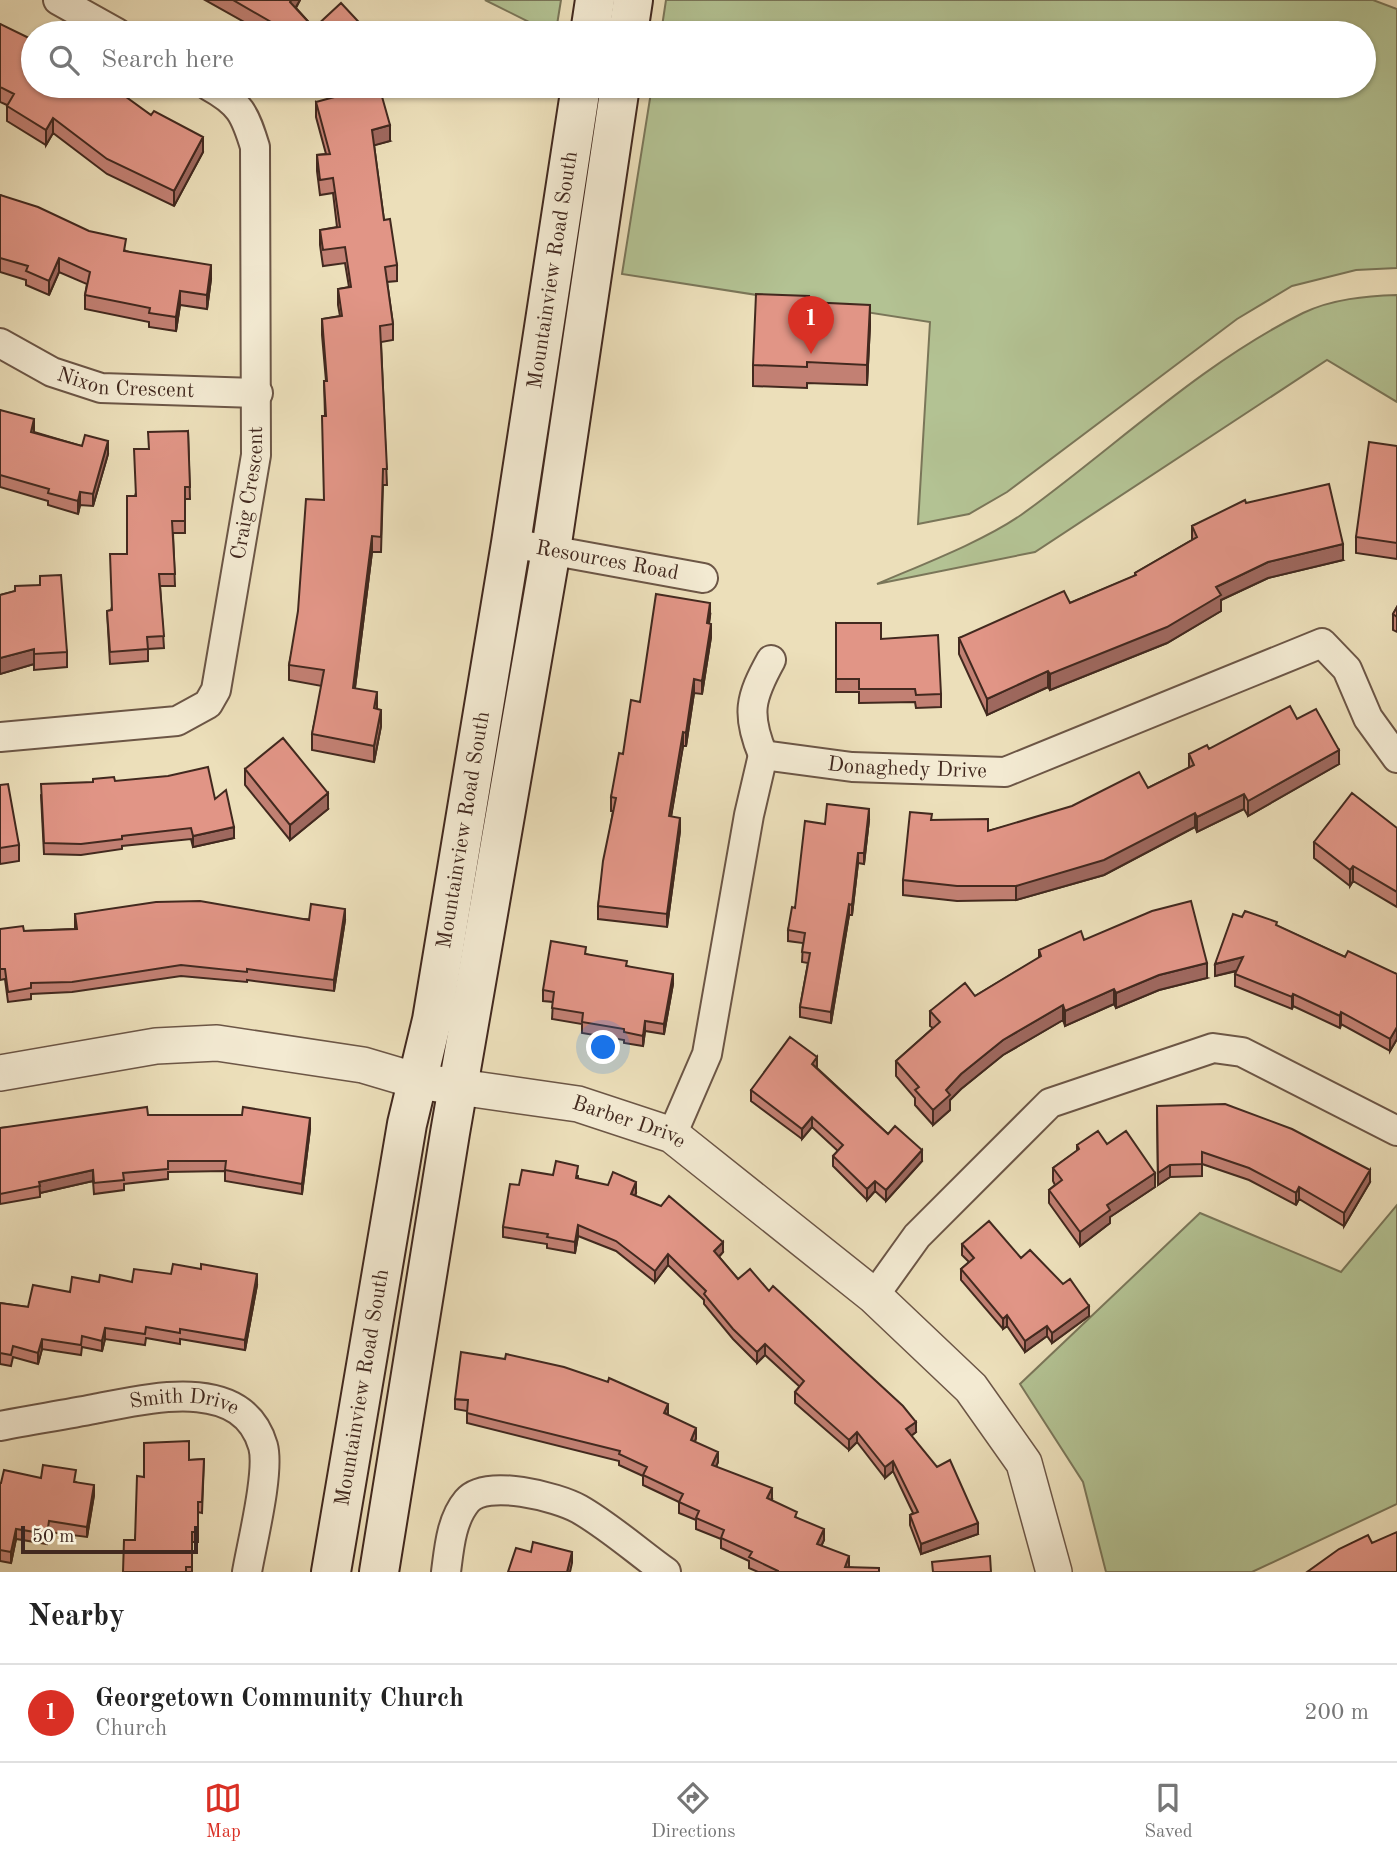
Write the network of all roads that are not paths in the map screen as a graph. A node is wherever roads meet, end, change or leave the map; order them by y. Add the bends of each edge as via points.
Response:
1 (58, 0) edge
2 (595, 0) edge
3 (633, 0) edge
4 (96, 21) edge
5 (592, 21) edge
6 (630, 21) edge
7 (230, 98) edge
8 (580, 98) edge
9 (618, 98) edge
10 (0, 344) edge
11 (258, 393) junction
12 (511, 543) junction
13 (551, 550) junction
14 (703, 578) dead end
15 (771, 660) dead end
16 (0, 737) edge
17 (763, 755) junction
18 (1397, 758) edge
19 (0, 1073) edge
20 (417, 1080) junction
21 (458, 1087) junction
22 (1397, 1131) edge
23 (672, 1135) junction
24 (874, 1296) junction
25 (0, 1426) edge
26 (247, 1572) edge
27 (331, 1572) edge
28 (379, 1572) edge
29 (446, 1572) edge
30 (666, 1572) edge
31 (1054, 1572) edge

1 - 4 street
2 - 5 main road
3 - 6 main road
7 - 11 street, Craig Crescent via 245,115 255,147
8 - 12 main road, Mountainview Road South
9 - 13 main road, Mountainview Road South
10 - 11 street, Nixon Crescent via 52,372 101,388
11 - 16 street, Craig Crescent via 254,483 222,668 208,704 177,720
12 - 13 street, Resources Road
12 - 20 main road, Mountainview Road South via 432,1020
13 - 14 street, Resources Road
13 - 21 main road, Mountainview Road South
15 - 17 street via 752,693 751,728
17 - 18 street, Donaghedy Drive via 852,767 1005,772 1322,643 1347,669 1368,718
17 - 23 street via 748,815 707,1054
19 - 20 street, Barber Drive via 156,1046 217,1043 363,1065
20 - 21 street, Barber Drive
20 - 27 main road, Mountainview Road South
21 - 23 street, Barber Drive via 578,1104
21 - 28 main road, Mountainview Road South
22 - 24 street via 1242,1052 1213,1048 1050,1103 918,1236
23 - 24 street, Barber Drive
24 - 31 street, Barber Drive via 971,1388 1024,1463
25 - 26 street, Smith Drive via 169,1395 233,1408 250,1419 264,1447
29 - 30 street via 452,1532 468,1499 487,1490 523,1491 578,1508

